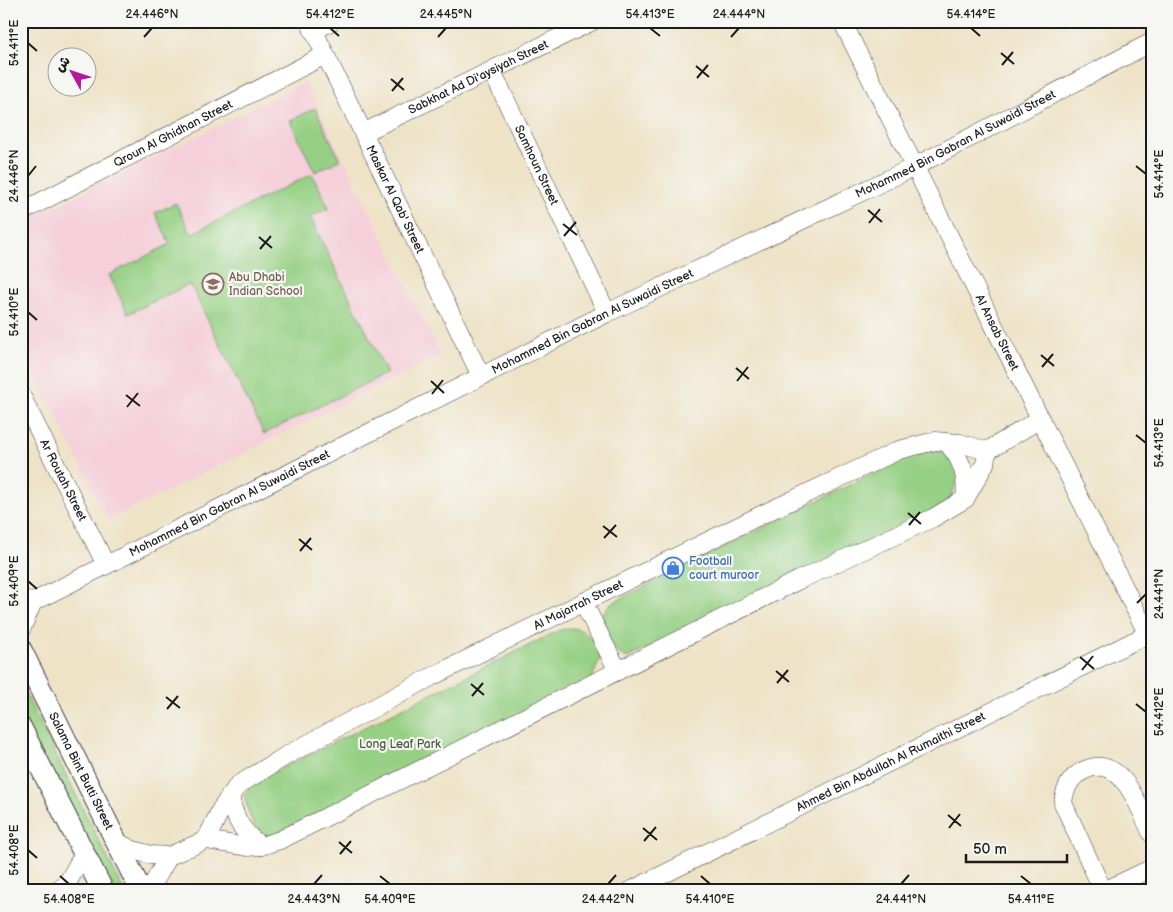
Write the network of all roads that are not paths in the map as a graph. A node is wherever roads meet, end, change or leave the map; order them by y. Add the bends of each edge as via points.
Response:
1 (332, 21) edge
2 (594, 21) edge
3 (842, 21) edge
4 (311, 26) edge
5 (1152, 42) edge
6 (325, 55) junction
7 (492, 71) junction
8 (363, 133) junction
9 (914, 167) junction
10 (21, 212) edge
11 (607, 313) junction
12 (481, 376) junction
13 (21, 395) edge
14 (1040, 419) junction
15 (946, 442) junction
16 (987, 451) junction
17 (964, 499) junction
18 (106, 565) junction
19 (27, 601) edge
20 (583, 602) junction
21 (21, 630) edge
22 (1150, 636) edge
23 (21, 650) edge
24 (618, 671) junction
25 (21, 728) edge
26 (230, 796) junction
27 (1152, 834) edge
28 (206, 840) junction
29 (117, 842) junction
30 (261, 846) junction
31 (84, 853) junction
32 (169, 856) junction
33 (1152, 868) edge
34 (57, 891) edge
35 (103, 891) edge
36 (141, 891) edge
37 (149, 891) edge
38 (630, 891) edge
39 (1104, 891) edge

1 - 4 street
2 - 7 street, Sabkhat Ad Di'aysiyah Street
3 - 9 street, Al Ansab Street
4 - 6 street, Maskar Al Qab' Street
5 - 9 street, Mohammed Bin Gabran Al Suwaidi Street
6 - 8 street, Maskar Al Qab' Street
6 - 10 street, Qroun Al Ghidhan Street
7 - 8 street, Sabkhat Ad Di'aysiyah Street
7 - 11 street, Samhoun Street
8 - 12 street, Maskar Al Qab' Street
9 - 11 street, Mohammed Bin Gabran Al Suwaidi Street
9 - 14 street, Al Ansab Street
11 - 12 street, Mohammed Bin Gabran Al Suwaidi Street
12 - 18 street, Mohammed Bin Gabran Al Suwaidi Street
13 - 18 street, Ar Routah Street
14 - 16 street
14 - 22 street, Al Ansab Street
15 - 16 street, Al Majarrah Street
15 - 17 street via 958,456 965,472
15 - 20 street, Al Majarrah Street via 925,442 899,450
16 - 17 street via 985,464
17 - 24 street via 934,518 799,580
18 - 19 street, Mohammed Bin Gabran Al Suwaidi Street
19 - 21 street, Mohammed Bin Gabran Al Suwaidi Street
20 - 24 street
20 - 26 street, Al Majarrah Street via 397,694 268,766 238,785
22 - 38 street, Ahmed Bin Abdullah Al Rumaithi Street
23 - 29 main road, Salama Bint Butti Street
24 - 30 street via 280,840
25 - 31 main road
26 - 28 street, Al Majarrah Street
26 - 30 street via 239,825
27 - 39 street via 1123,777 1113,770 1090,768 1070,780 1063,803
28 - 30 street via 247,847
28 - 32 street
29 - 32 street via 150,855
29 - 36 main road, Salama Bint Butti Street
31 - 34 street via 69,880
31 - 35 main road
32 - 37 street
33 - 39 street

